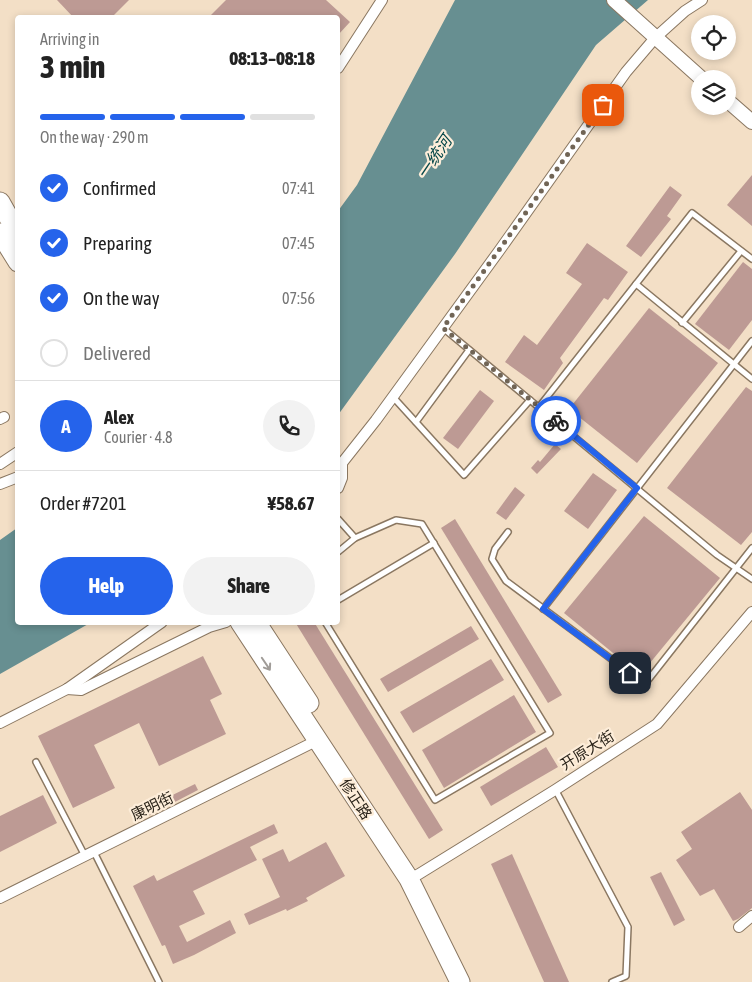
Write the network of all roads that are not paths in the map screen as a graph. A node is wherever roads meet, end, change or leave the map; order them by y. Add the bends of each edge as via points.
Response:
1 (382, 0) edge
2 (614, 0) edge
3 (702, 0) edge
4 (655, 38) junction
5 (340, 65) edge
6 (692, 70) edge
7 (736, 108) edge
8 (752, 122) edge
9 (0, 202) edge
10 (15, 229) edge
11 (0, 233) edge
12 (741, 250) junction
13 (15, 257) edge
14 (752, 259) edge
15 (636, 284) junction
16 (682, 323) junction
17 (443, 328) junction
18 (752, 341) edge
19 (470, 350) junction
20 (734, 364) junction
21 (752, 380) edge
22 (392, 397) junction
23 (530, 400) junction
24 (539, 407) junction
25 (416, 422) junction
26 (15, 454) edge
27 (0, 464) edge
28 (340, 465) edge
29 (15, 478) edge
30 (340, 483) edge
31 (0, 484) edge
32 (637, 488) junction
33 (340, 521) edge
34 (508, 532) dead end
35 (355, 538) junction
36 (434, 543) junction
37 (752, 548) edge
38 (340, 550) edge
39 (736, 568) junction
40 (752, 579) edge
41 (340, 599) edge
42 (543, 609) junction
43 (752, 612) edge
44 (158, 625) edge
45 (216, 625) edge
46 (242, 625) edge
47 (258, 625) edge
48 (328, 625) edge
49 (67, 689) junction
50 (0, 723) edge
51 (318, 740) junction
52 (36, 762) dead end
53 (555, 789) junction
54 (90, 854) junction
55 (414, 876) junction
56 (0, 898) edge
57 (752, 916) edge
58 (739, 927) dead end
59 (159, 982) edge
60 (460, 982) edge
61 (472, 982) edge
62 (612, 982) edge

1 - 5 street
2 - 4 street
3 - 4 street via 685,10
4 - 6 street
4 - 17 street via 626,72
7 - 8 street
9 - 10 highway
11 - 13 highway
12 - 14 lane
12 - 15 lane via 692,213
12 - 16 lane
15 - 16 lane
15 - 24 lane
16 - 20 lane
17 - 19 lane
17 - 22 street
18 - 20 lane
19 - 23 lane
19 - 25 lane
20 - 21 lane
20 - 32 lane
22 - 25 lane
22 - 28 street
23 - 24 lane
23 - 25 lane via 464,475
24 - 32 lane
26 - 27 street
28 - 30 street
29 - 31 street
32 - 39 lane
32 - 42 lane
33 - 35 lane
34 - 42 lane via 492,558 506,581
35 - 36 lane via 396,520 422,524
35 - 38 lane
36 - 41 lane
36 - 48 lane via 550,733 435,800
37 - 39 lane
39 - 40 lane
39 - 42 lane via 645,684
43 - 53 street, 开原大街 via 658,724
44 - 49 street
45 - 49 street via 81,690
46 -> 51 highway, 修正路
47 - 55 highway, 修正路
49 - 50 street
51 - 54 street, 康明街
51 - 55 highway, 修正路
52 - 54 lane
53 - 55 street, 开原大街
53 - 62 lane via 628,927 626,976
54 - 56 street, 康明街
54 - 59 lane
55 - 60 highway, 修正路
55 - 61 highway, 修正路
57 - 58 street

